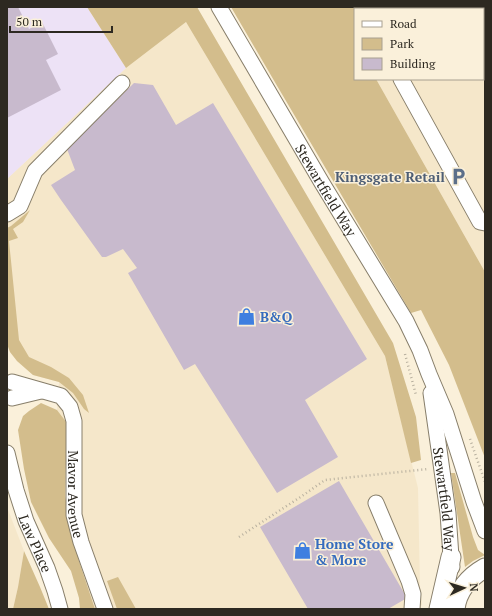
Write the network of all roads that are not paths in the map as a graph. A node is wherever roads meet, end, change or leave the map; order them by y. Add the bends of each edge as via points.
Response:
1 (219, 7) edge
2 (402, 80) edge
3 (122, 83) dead end
4 (7, 214) edge
5 (485, 223) edge
6 (429, 374) junction
7 (10, 379) edge
8 (44, 391) junction
9 (10, 400) edge
10 (7, 453) edge
11 (376, 504) dead end
12 (485, 531) edge
13 (451, 557) junction
14 (485, 568) edge
15 (456, 604) edge
16 (60, 609) edge
17 (105, 609) edge
18 (412, 609) edge
19 (439, 609) edge

1 - 6 street, Stewartfield Way via 322,184 406,321
2 - 5 street via 480,222
3 - 4 street via 35,171 20,206
6 - 12 street, Stewartfield Way via 446,414
6 - 13 street, Stewartfield Way via 448,505
7 - 8 street, Mavor Avenue
7 - 9 street via 14,387
8 - 9 street
8 - 17 street, Mavor Avenue via 61,396 70,407 74,421 74,515
10 - 16 street, Law Place via 26,521 56,591
11 - 18 street via 409,581 413,594
13 - 15 street, Stewartfield Way
13 - 19 main road
14 - 15 main road via 465,584

